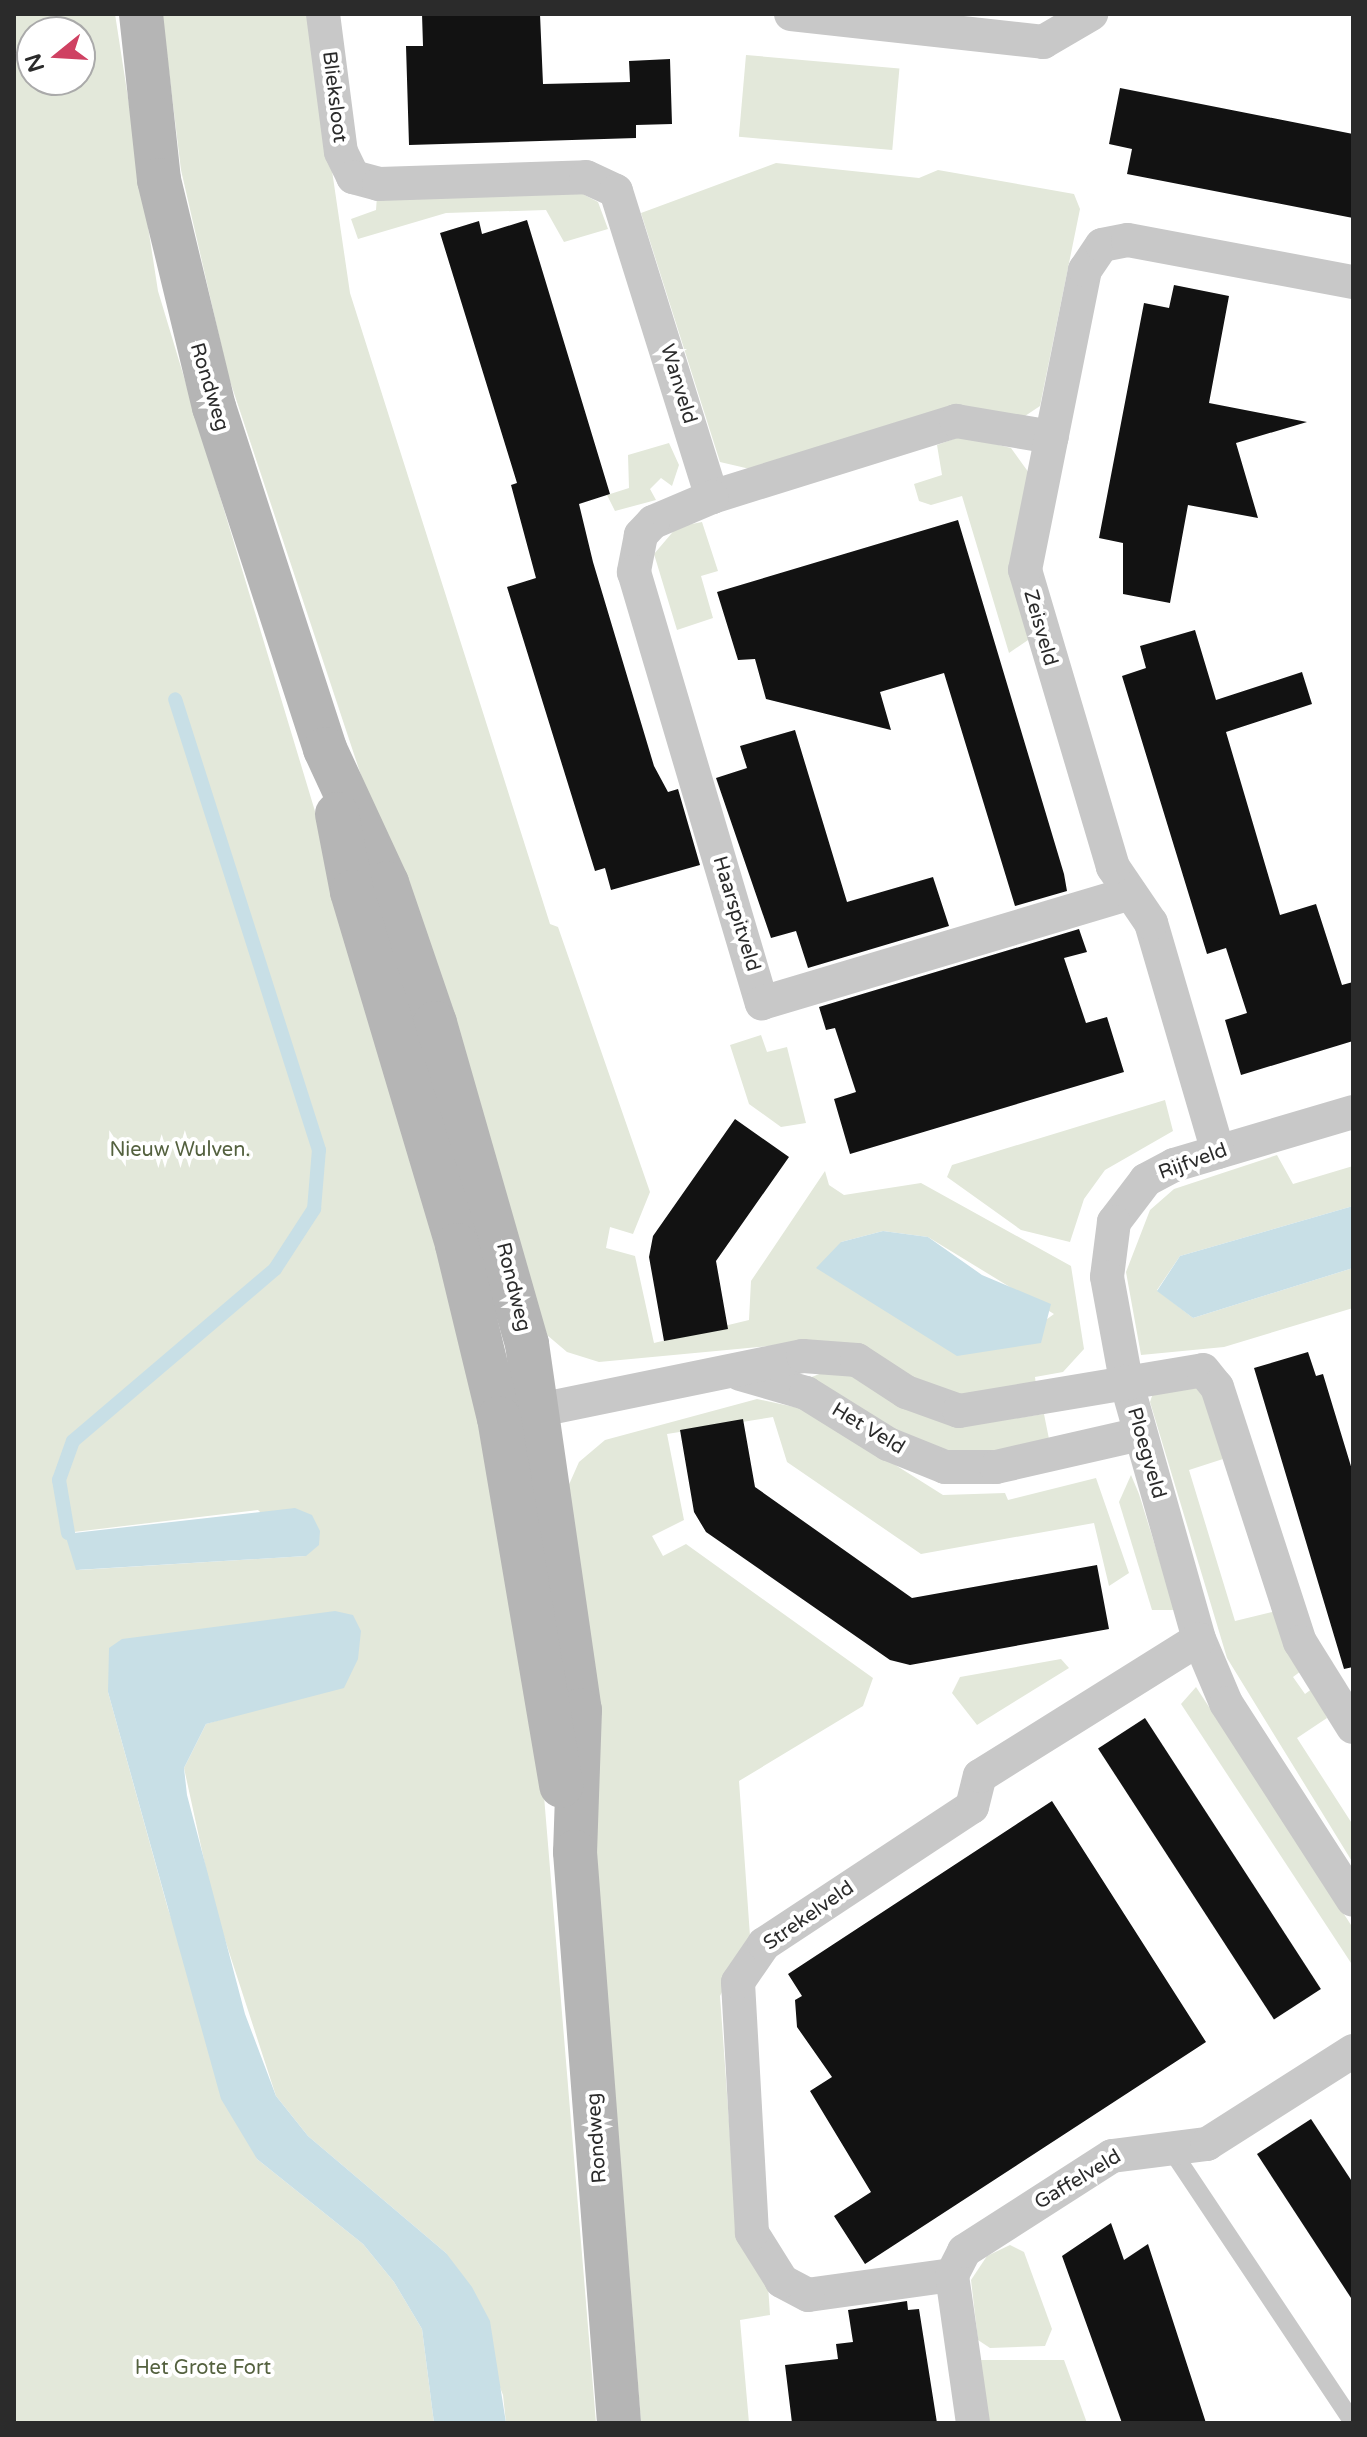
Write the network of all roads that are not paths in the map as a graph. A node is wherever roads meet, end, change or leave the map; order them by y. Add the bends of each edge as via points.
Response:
1 (141, 14) edge
2 (323, 14) edge
3 (791, 14) edge
4 (1091, 14) edge
5 (353, 177) joint
6 (1353, 282) edge
7 (1052, 437) junction
8 (712, 497) junction
9 (1130, 893) junction
10 (1353, 1112) edge
11 (1218, 1152) junction
12 (740, 1374) junction
13 (1126, 1381) junction
14 (520, 1414) junction
15 (1140, 1434) junction
16 (1199, 1639) junction
17 (1353, 1727) edge
18 (1353, 1900) edge
19 (1353, 2051) edge
20 (1172, 2151) junction
21 (952, 2275) junction
22 (1353, 2422) edge
23 (619, 2423) edge
24 (973, 2423) edge

1 - 14 main road, Rondweg via 159,180 192,330 325,749 352,892 457,1245
2 - 5 street, Blieksloot via 341,152
3 - 4 street via 1043,42
5 - 8 street, Wanveld via 379,184 586,177 609,183 623,203
6 - 7 street, Zeisveld via 1128,240 1102,245 1085,270
7 - 8 street via 956,421
7 - 9 street, Zeisveld via 1026,584 1113,867
8 - 9 street, Haarspitveld via 653,522 641,535 634,572 762,1003
9 - 11 street, Zeisveld via 1151,923
10 - 11 street, Rijfveld
11 - 13 street, Rijfveld via 1146,1180 1114,1222 1107,1277
12 - 13 street, Het Veld via 803,1356 835,1356 959,1411 1045,1402
12 - 14 street, Het Veld
12 - 15 street, Het Veld via 806,1393 888,1444 945,1467 996,1467
13 - 15 street, Ploegveld
13 - 17 street, Ploegveld via 1191,1367 1211,1376 1300,1642
14 - 23 main road, Rondweg via 575,1852
15 - 16 street, Ploegveld
16 - 18 street, Ploegveld via 1226,1703
16 - 21 street, Strekelveld via 980,1776 972,1807 764,1944 738,1982 752,2233 782,2281 808,2295
19 - 20 street, Gaffelveld via 1207,2144
20 - 21 street, Gaffelveld via 1112,2156 964,2251
20 - 22 lane
21 - 24 street

